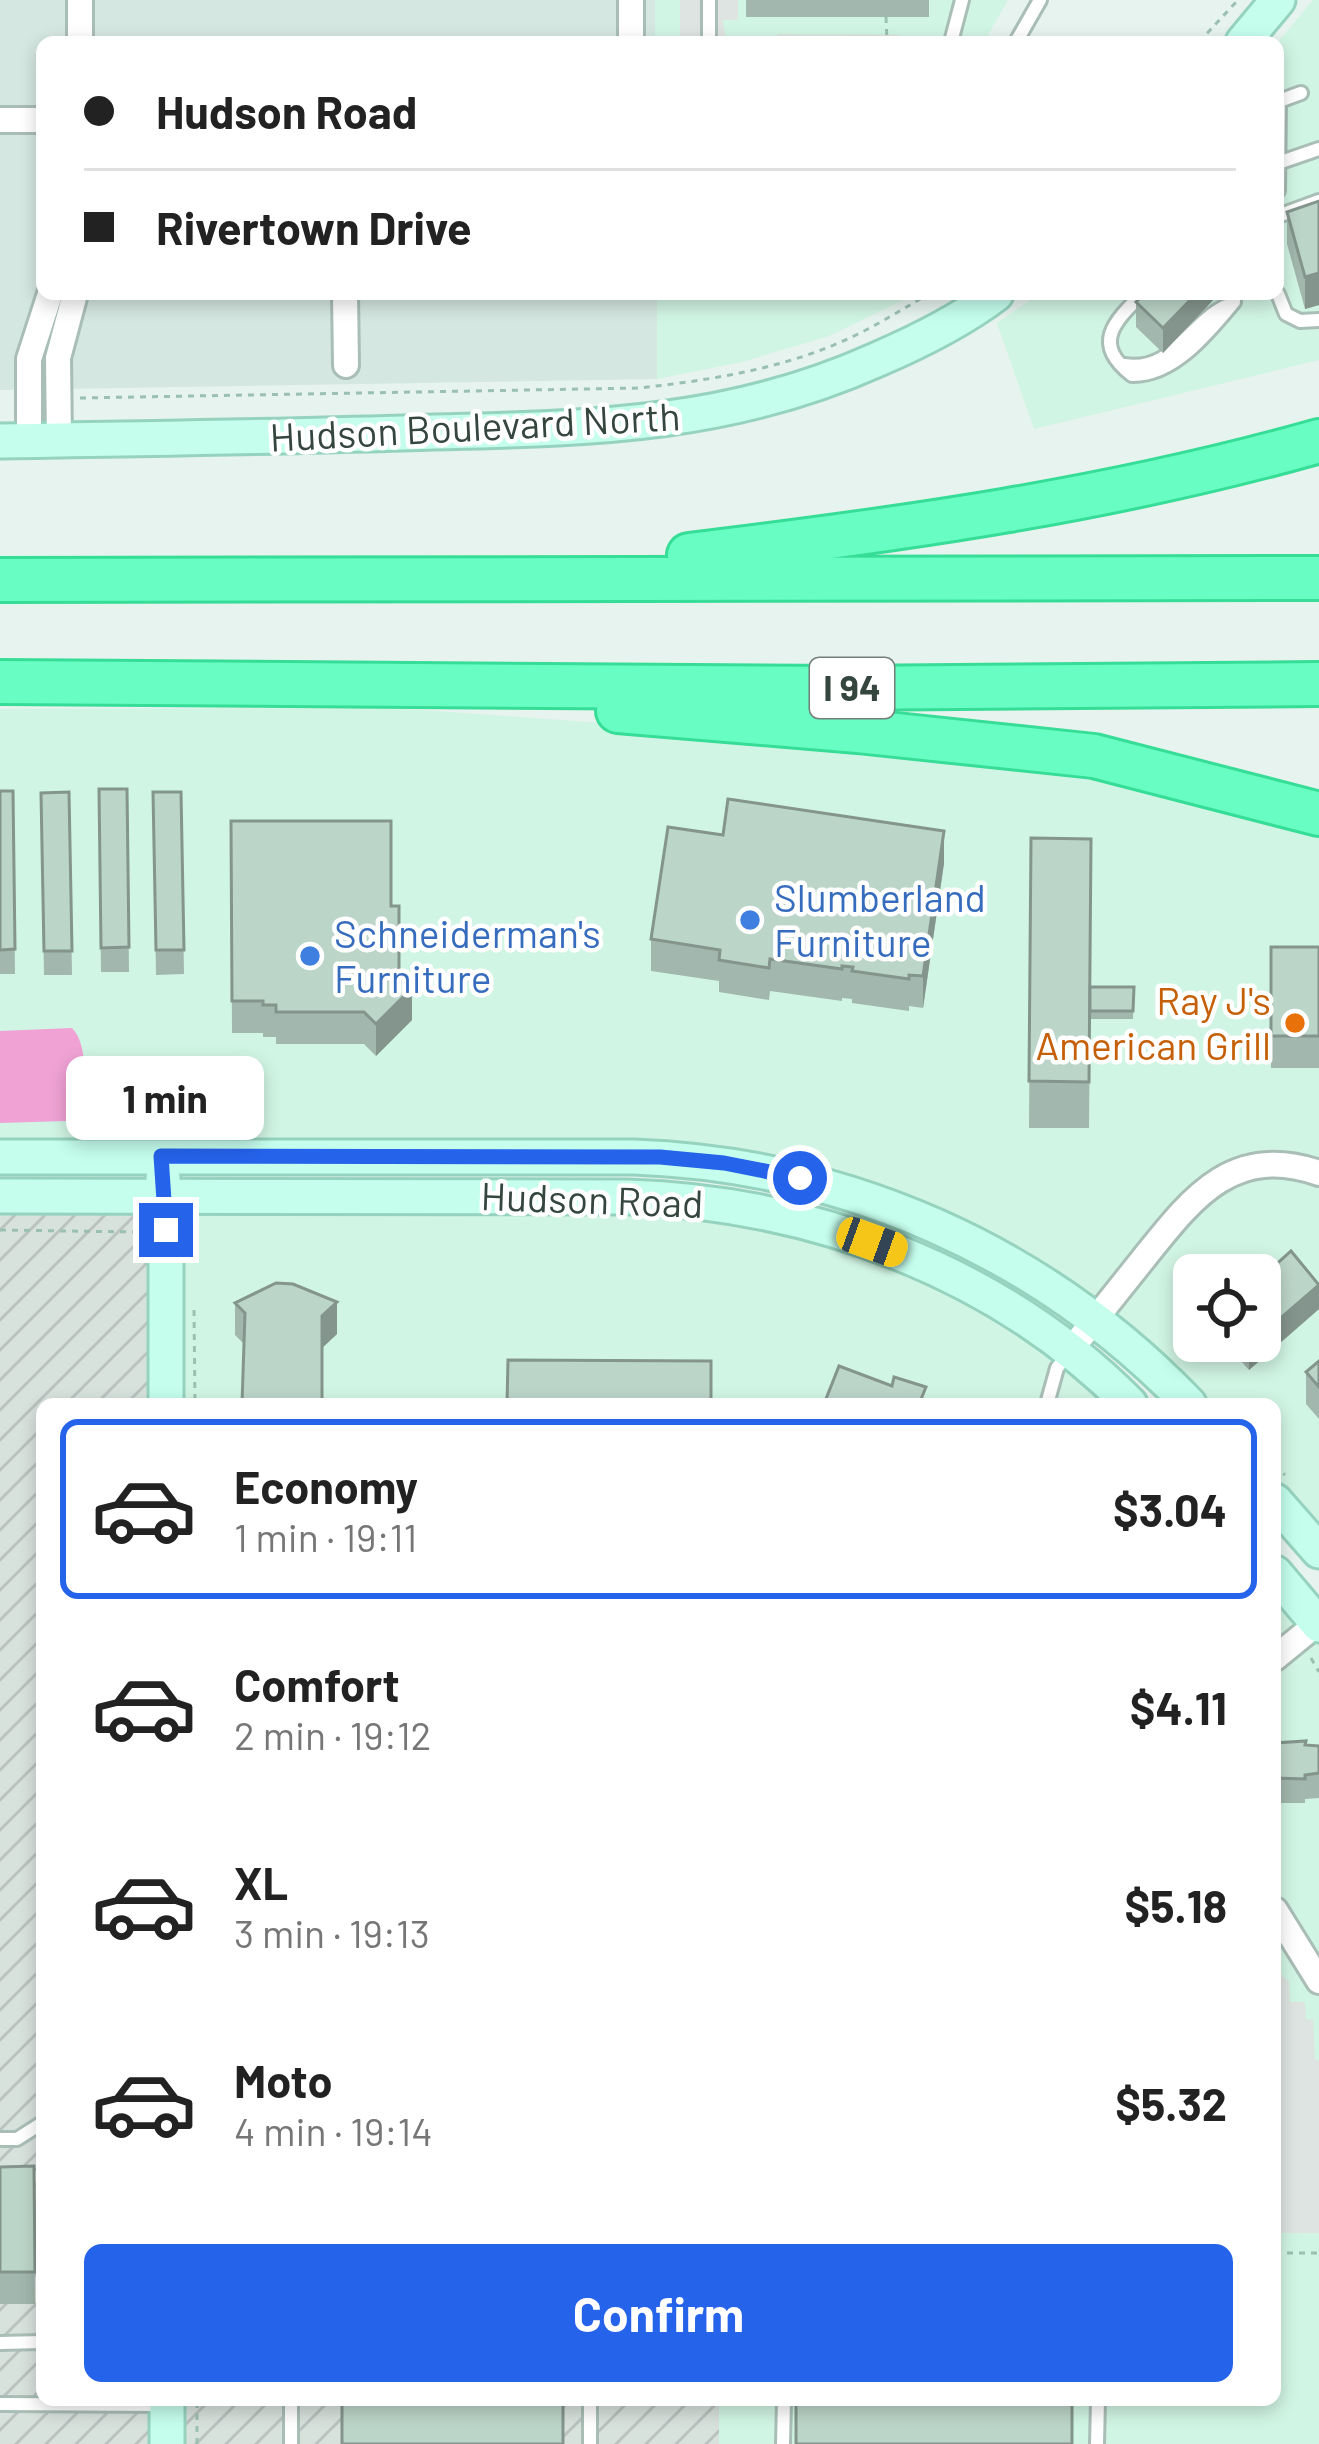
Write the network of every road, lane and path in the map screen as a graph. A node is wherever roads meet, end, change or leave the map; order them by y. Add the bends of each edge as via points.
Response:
1 (80, 0) edge
2 (631, 0) edge
3 (709, 0) edge
4 (962, 0) edge
5 (1040, 0) edge
6 (1238, 0) edge
7 (1278, 0) edge
8 (886, 17) dead end
9 (80, 36) edge
10 (631, 36) edge
11 (709, 36) edge
12 (887, 36) edge
13 (953, 36) edge
14 (1019, 36) edge
15 (1205, 36) edge
16 (1249, 36) edge
17 (1301, 93) dead end
18 (1284, 98) edge
19 (0, 120) edge
20 (36, 120) edge
21 (1319, 148) edge
22 (1284, 162) edge
23 (1319, 201) edge
24 (1284, 214) edge
25 (48, 300) edge
26 (73, 300) edge
27 (345, 300) edge
28 (918, 300) edge
29 (979, 300) edge
30 (1136, 300) edge
31 (1232, 300) edge
32 (1280, 300) edge
33 (1319, 320) edge
34 (346, 364) dead end
35 (79, 398) dead end
36 (29, 440) edge
37 (1319, 441) edge
38 (498, 577) junction
39 (1319, 578) edge
40 (0, 580) edge
41 (0, 682) edge
42 (385, 684) junction
43 (1319, 684) edge
44 (1319, 814) edge
45 (436, 1154) junction
46 (161, 1156) junction
47 (0, 1157) edge
48 (1319, 1173) edge
49 (435, 1195) junction
50 (0, 1196) edge
51 (164, 1196) junction
52 (0, 1230) edge
53 (130, 1233) dead end
54 (194, 1295) dead end
55 (1096, 1318) junction
56 (1069, 1352) junction
57 (166, 1398) edge
58 (195, 1398) edge
59 (1049, 1398) edge
60 (1123, 1398) edge
61 (1183, 1398) edge
62 (1281, 1508) edge
63 (1319, 1551) edge
64 (1281, 1580) edge
65 (1319, 1624) edge
66 (1281, 1653) edge
67 (1281, 1920) edge
68 (1319, 1981) edge
69 (36, 2127) edge
70 (0, 2139) edge
71 (0, 2177) edge
72 (36, 2177) edge
73 (1281, 2253) edge
74 (1319, 2253) edge
75 (36, 2342) edge
76 (0, 2343) edge
77 (36, 2403) edge
78 (0, 2404) edge
79 (176, 2406) edge
80 (179, 2406) edge
81 (291, 2406) edge
82 (590, 2406) edge
83 (784, 2406) edge
84 (1098, 2406) edge
85 (167, 2444) edge
86 (196, 2444) edge
87 (291, 2444) edge
88 (590, 2444) edge
89 (783, 2444) edge
90 (1097, 2444) edge

1 - 9 street
2 - 10 street
3 - 11 lane
4 - 13 lane
5 - 14 lane
6 - 15 path
7 - 16 street
8 - 12 path
17 - 18 lane
19 - 20 street
21 - 22 lane
23 - 24 lane
25 - 36 street via 29,358
26 - 36 street
27 - 34 street
28 - 35 path via 854,337 710,380
29 - 36 street, Hudson Boulevard North via 924,339 826,382 697,416 603,427
30 - 31 lane via 1108,339 1111,357 1132,375 1153,373 1190,348
32 - 33 lane via 1286,314
37 - 38 highway via 1037,507
38 - 39 highway
38 - 40 highway
41 - 42 highway, I 94
42 - 43 highway, I 94
42 - 44 highway via 1094,756
45 - 46 street, Hudson Road
45 - 49 lane
45 - 55 street, Hudson Road via 686,1159 830,1184 933,1222
46 - 47 street, Hudson Road
46 - 51 street
48 - 55 street via 1247,1167 1207,1187
49 - 51 street, Hudson Road
49 - 56 street, Hudson Road via 679,1199 765,1211 918,1259
50 - 51 street, Hudson Road
51 - 57 street
52 - 53 path
54 - 58 path
55 - 56 street
55 - 61 street, Hudson Road
56 - 59 lane
56 - 60 street, Hudson Road
62 - 63 street
64 - 65 street
65 - 66 street
67 - 68 street
69 - 70 lane
71 - 72 lane
73 - 74 path
75 - 76 lane
77 - 78 lane
79 - 85 street
80 - 86 path
81 - 87 lane
82 - 88 lane
83 - 89 lane
84 - 90 lane

